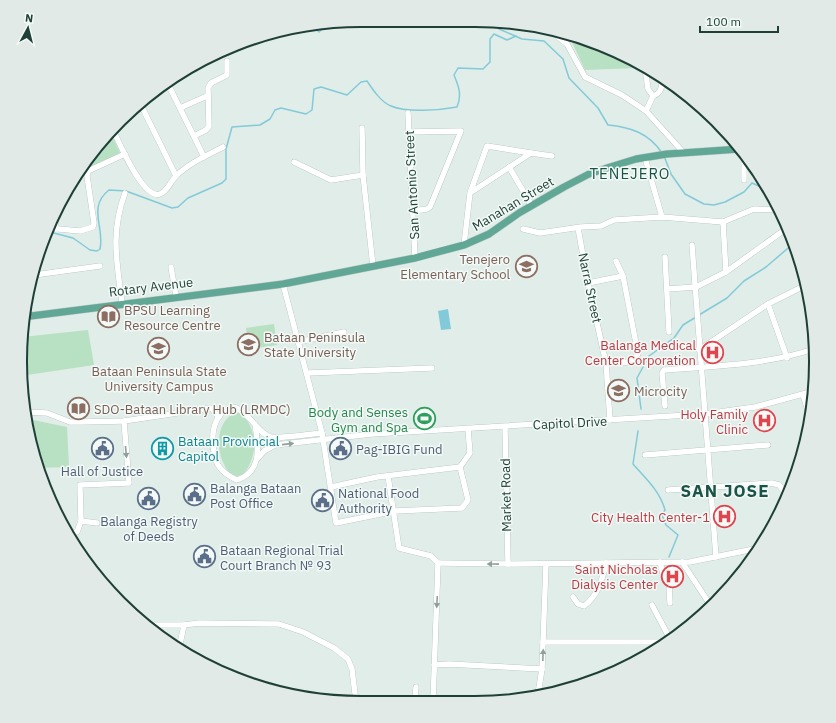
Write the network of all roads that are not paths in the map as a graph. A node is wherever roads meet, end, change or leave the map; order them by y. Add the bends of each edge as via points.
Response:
1 (559, 38) edge
2 (227, 61) dead end
3 (647, 75) edge
4 (662, 84) edge
5 (170, 88) edge
6 (207, 96) junction
7 (653, 96) junction
8 (180, 108) junction
9 (143, 109) edge
10 (646, 111) junction
11 (408, 112) dead end
12 (362, 128) dead end
13 (409, 132) junction
14 (116, 135) edge
15 (194, 136) junction
16 (223, 147) dead end
17 (733, 149) edge
18 (683, 152) junction
19 (532, 153) junction
20 (125, 154) junction
21 (552, 156) dead end
22 (204, 157) junction
23 (645, 158) junction
24 (294, 162) dead end
25 (744, 164) edge
26 (509, 167) junction
27 (88, 171) joint
28 (363, 175) junction
29 (176, 176) junction
30 (744, 180) dead end
31 (125, 193) dead end
32 (470, 193) junction
33 (532, 206) junction
34 (773, 210) edge
35 (414, 211) junction
36 (662, 217) junction
37 (722, 222) junction
38 (56, 225) edge
39 (578, 228) junction
40 (56, 229) joint
41 (523, 229) dead end
42 (783, 231) edge
43 (464, 245) junction
44 (692, 245) dead end
45 (665, 257) dead end
46 (415, 258) junction
47 (616, 261) dead end
48 (100, 266) dead end
49 (373, 266) junction
50 (171, 267) dead end
51 (726, 272) junction
52 (38, 274) edge
53 (623, 276) junction
54 (588, 283) junction
55 (282, 284) junction
56 (801, 287) edge
57 (696, 288) junction
58 (667, 289) junction
59 (176, 296) junction
60 (122, 303) junction
61 (768, 304) junction
62 (30, 316) edge
63 (344, 332) dead end
64 (669, 332) dead end
65 (298, 342) junction
66 (699, 350) junction
67 (808, 351) edge
68 (787, 358) junction
69 (606, 363) junction
70 (701, 367) junction
71 (432, 368) dead end
72 (308, 374) junction
73 (807, 394) edge
74 (803, 395) junction
75 (806, 405) edge
76 (665, 406) dead end
77 (31, 412) edge
78 (704, 414) junction
79 (219, 417) junction
80 (610, 420) junction
81 (124, 421) junction
82 (254, 424) junction
83 (505, 427) junction
84 (468, 428) junction
85 (322, 433) junction
86 (324, 439) junction
87 (768, 445) dead end
88 (707, 450) junction
89 (645, 455) dead end
90 (258, 458) junction
91 (460, 468) junction
92 (388, 476) junction
93 (331, 487) junction
94 (710, 488) junction
95 (668, 490) dead end
96 (783, 492) edge
97 (392, 512) junction
98 (81, 521) junction
99 (97, 523) dead end
100 (74, 533) edge
101 (752, 549) edge
102 (716, 557) junction
103 (660, 562) junction
104 (682, 562) junction
105 (438, 563) junction
106 (606, 563) junction
107 (508, 564) junction
108 (546, 564) junction
109 (573, 597) dead end
110 (708, 601) edge
111 (670, 603) dead end
112 (652, 605) dead end
113 (156, 625) edge
114 (184, 625) junction
115 (668, 634) edge
116 (543, 642) junction
117 (657, 642) edge
118 (181, 643) edge
119 (434, 665) junction
120 (542, 669) junction
121 (416, 687) dead end
122 (539, 690) edge
123 (355, 696) edge
124 (415, 696) edge
125 (433, 696) edge

1 - 10 street via 567,44 586,77
2 - 6 street via 227,75 211,83
3 - 7 street via 648,89
4 - 7 street via 661,91
5 - 8 street
6 - 8 street
6 - 15 street via 209,126
7 - 10 street
8 - 15 street
9 - 29 street
10 - 18 street
11 - 13 street, San Antonio Street
12 - 28 street
13 - 35 street, San Antonio Street
13 - 35 street via 461,131 430,207
14 - 20 street
15 - 22 street
16 - 22 street
17 - 18 main road, Manahan Street
18 - 23 main road, Manahan Street
19 - 21 street
19 - 26 street
19 - 32 street via 487,146
20 - 27 street
20 - 29 street via 146,190 155,195 167,189
22 - 29 street
23 - 33 main road, Manahan Street via 589,174
23 - 36 street
24 - 28 street via 331,180
25 - 30 street
26 - 32 street
26 - 33 street
27 - 40 street via 94,223 91,229
28 - 49 street
31 - 60 street via 118,216 115,242
32 - 43 street
33 - 43 main road, Manahan Street via 489,234
34 - 37 street via 754,210
35 - 46 street, San Antonio Street
36 - 37 street
36 - 39 street via 614,220 601,226
37 - 51 street
38 - 40 street
39 - 41 street via 537,233
39 - 54 street, Narra Street
42 - 51 street
43 - 46 main road, Manahan Street
44 - 57 street
45 - 58 street
46 - 49 main road, Manahan Street
47 - 53 street
48 - 52 street
49 - 55 main road, Manahan Street
50 - 59 street
51 - 57 street
53 - 54 street
53 - 69 street via 638,354 624,363
54 - 69 street, Narra Street
55 - 59 main road, Rotary Avenue
55 - 65 street
56 - 61 street
57 - 58 street
57 - 66 street
58 - 64 street
59 - 60 main road, Rotary Avenue
60 - 62 main road, Rotary Avenue
61 - 66 street
61 - 68 street
63 - 65 street
65 - 72 street
66 - 70 street
67 - 68 street
68 - 70 street via 745,365
69 - 80 street, Narra Street
70 - 76 street via 664,370 662,373
70 - 78 street
71 - 72 street
72 - 85 street
73 - 74 street, Capitol Drive
74 - 75 street
74 - 78 street, Capitol Drive via 755,408
77 - 81 street via 47,412 75,423
78 - 80 street, Capitol Drive
78 - 88 street
79 - 81 street via 210,408
79 - 82 street via 228,410 238,409 245,412
79 - 90 street via 212,433 212,441 217,463 225,473 237,480 242,478 253,469
80 - 83 street, Capitol Drive
81 -> 98 street via 129,483 80,485
82 - 85 street via 270,437
82 - 90 street
83 - 84 street, Capitol Drive
83 - 107 street, Market Road
84 - 86 street, Capitol Drive
84 - 91 street via 470,453
85 - 86 street
90 -> 86 street, Capitol Drive via 270,446
86 - 93 street
87 - 88 street
88 - 89 street
88 - 94 street
91 - 92 street
91 - 97 street via 468,500 462,508
92 - 93 street
92 - 97 street
93 - 97 street via 336,523
94 - 95 street
94 - 96 street via 772,483 779,485
94 - 102 street
97 - 105 street via 399,548 432,556
98 - 99 street
98 - 100 street via 77,532
101 - 102 street
102 - 104 street
103 - 104 street
103 - 106 street
103 - 111 street via 664,578 669,585
104 - 110 street
107 -> 105 street
105 -> 119 street
106 - 108 street
106 - 109 street via 599,587 588,603 584,606 578,604
107 - 108 street
108 - 116 street
112 - 115 street
113 - 114 street
114 - 118 street
114 - 123 street via 279,624 303,632 334,648 348,659
116 - 117 street
120 -> 116 street
119 - 120 street
119 - 125 street
120 - 122 street
121 - 124 street

